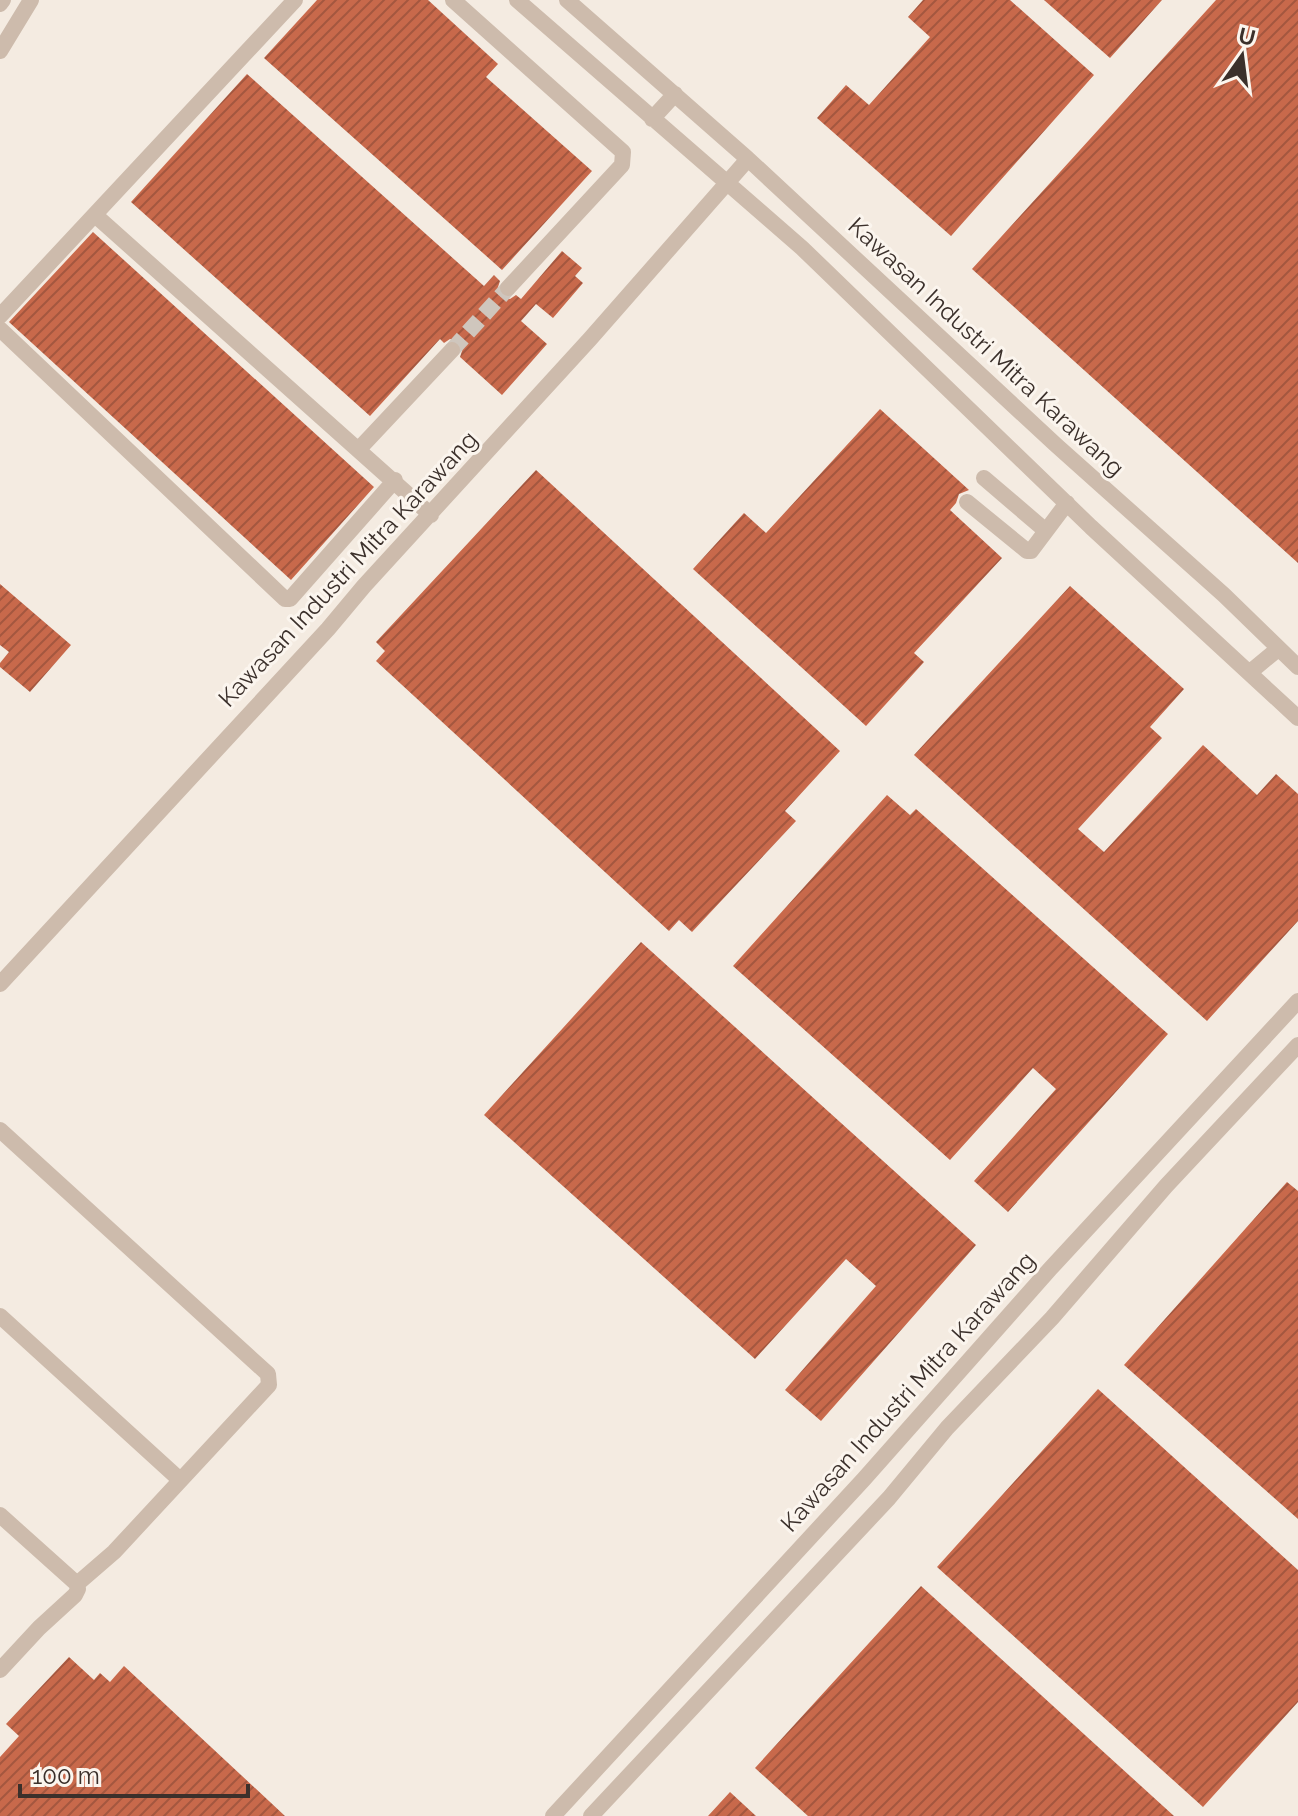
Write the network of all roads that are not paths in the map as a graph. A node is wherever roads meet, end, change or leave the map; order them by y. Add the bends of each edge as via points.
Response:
1 (31, 0) edge
2 (295, 0) edge
3 (453, 0) edge
4 (517, 0) edge
5 (567, 0) edge
6 (0, 51) edge
7 (675, 94) junction
8 (652, 119) junction
9 (748, 159) junction
10 (726, 183) junction
11 (95, 215) junction
12 (508, 288) tunnel mouth
13 (0, 316) edge
14 (0, 329) edge
15 (452, 350) tunnel mouth
16 (359, 449) junction
17 (984, 478) dead end
18 (395, 480) junction
19 (967, 502) dead end
20 (1067, 503) junction
21 (431, 515) junction
22 (1046, 531) junction
23 (1278, 649) junction
24 (1298, 667) edge
25 (1249, 673) junction
26 (1298, 718) edge
27 (0, 984) edge
28 (1298, 1001) edge
29 (1298, 1045) edge
30 (0, 1130) edge
31 (0, 1316) edge
32 (179, 1479) junction
33 (0, 1515) edge
34 (77, 1584) junction
35 (0, 1670) edge
36 (553, 1816) edge
37 (591, 1816) edge

1 - 6 street
2 - 11 street
3 - 12 street via 623,152 622,165
4 - 8 street
5 - 7 street, Kawasan Industri Mitra Karawang
7 - 8 street
7 - 9 street, Kawasan Industri Mitra Karawang
8 - 10 street
9 - 10 street, Kawasan Industri Mitra Karawang
9 - 23 street, Kawasan Industri Mitra Karawang
10 - 20 street via 802,248
10 - 21 street, Kawasan Industri Mitra Karawang
11 - 13 street
11 - 16 street
14 - 18 street via 285,599
15 - 16 street
16 - 18 street
17 - 22 street
18 - 21 street
19 - 22 street via 1027,551
20 - 22 street
20 - 25 street
21 - 27 street, Kawasan Industri Mitra Karawang
23 - 24 street, Kawasan Industri Mitra Karawang
23 - 25 street
25 - 26 street
28 - 36 street, Kawasan Industri Mitra Karawang
29 - 37 street via 889,1498
30 - 32 street via 271,1379
31 - 32 street
32 - 34 street via 114,1552
33 - 34 street
34 - 35 street via 75,1595

